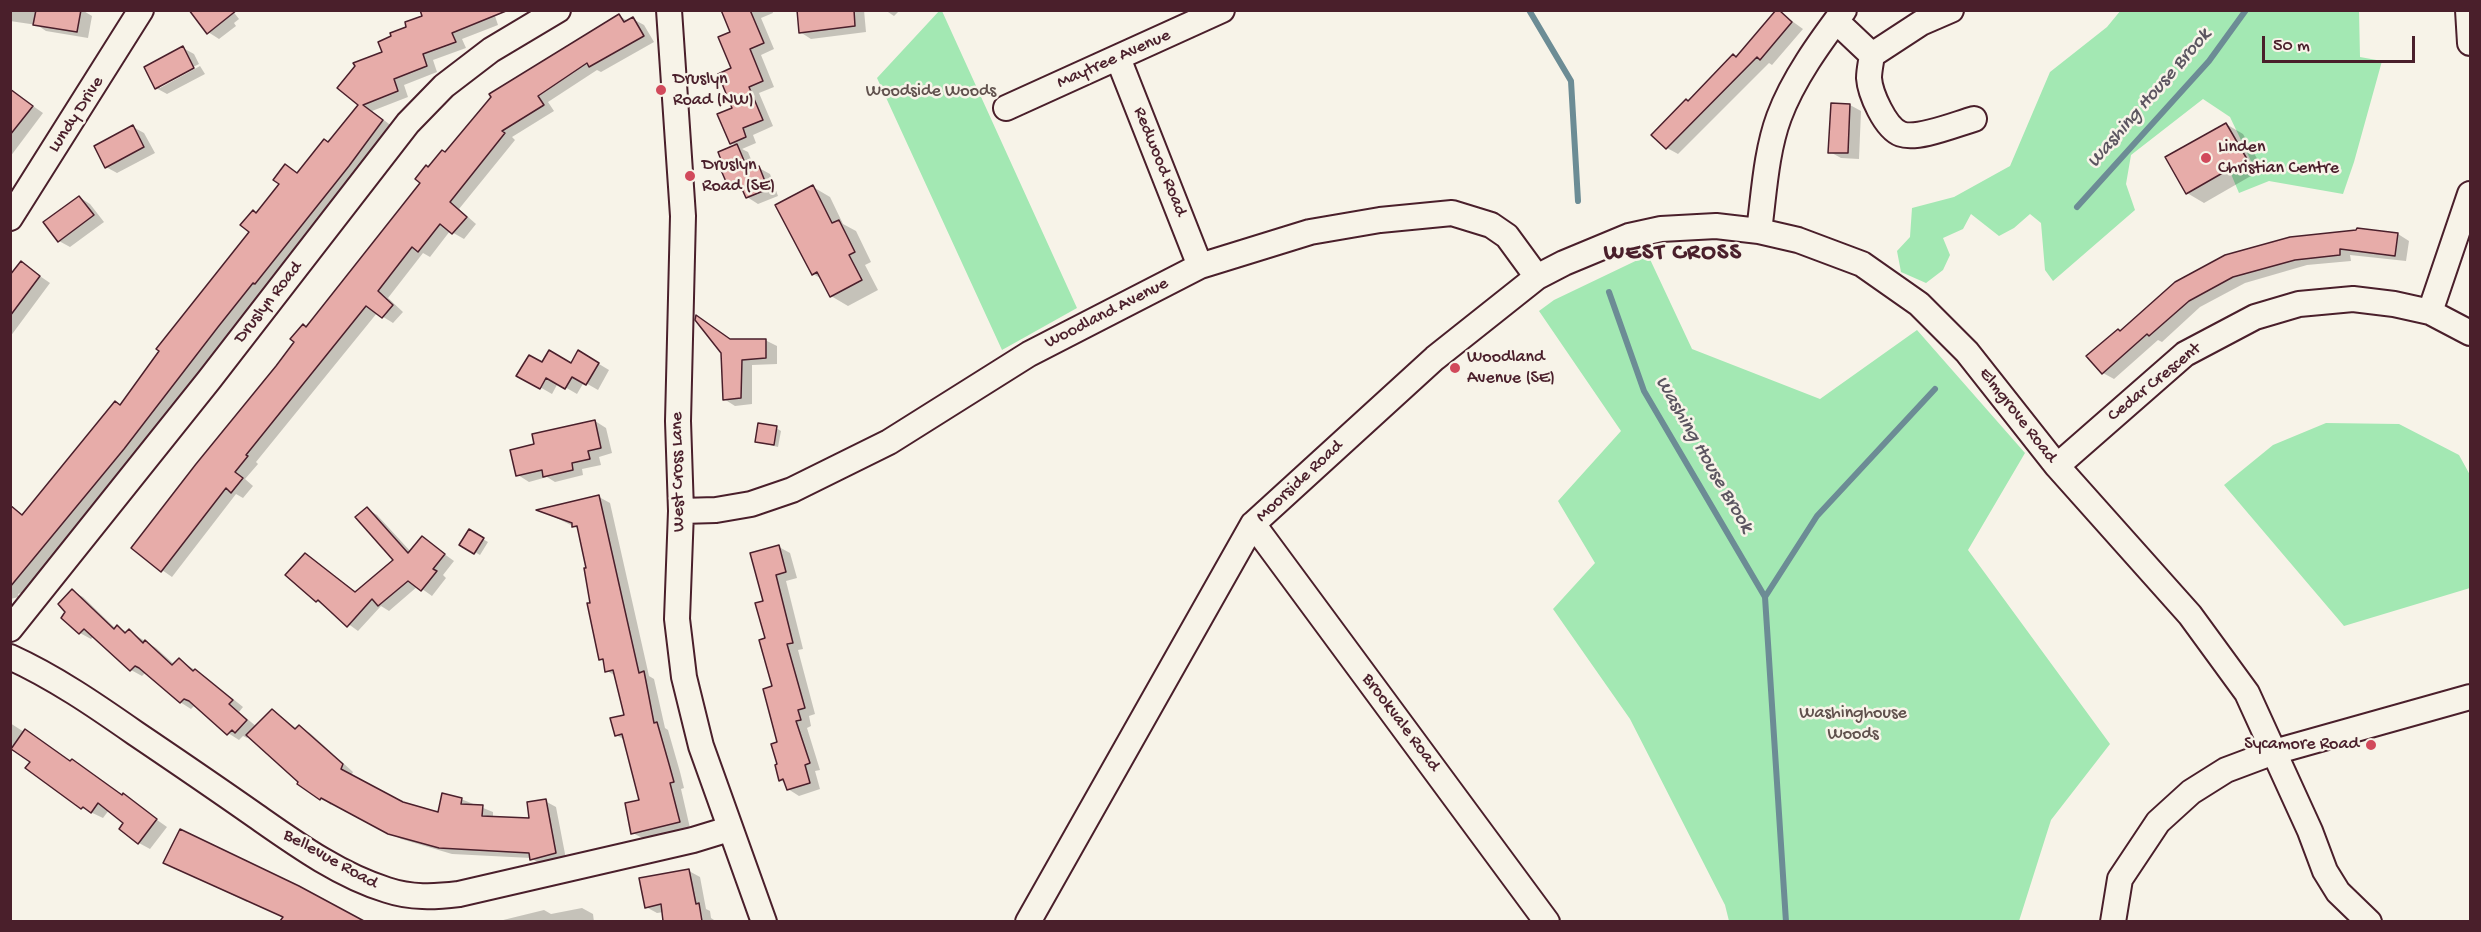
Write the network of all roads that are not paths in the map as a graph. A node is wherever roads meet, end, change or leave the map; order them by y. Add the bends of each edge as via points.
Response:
1 (141, 10) edge
2 (558, 10) edge
3 (669, 10) edge
4 (1222, 10) edge
5 (1950, 10) edge
6 (2468, 10) edge
7 (1840, 16) edge
8 (2470, 43) edge
9 (1872, 55) junction
10 (1118, 58) junction
11 (1006, 108) dead end
12 (1974, 119) dead end
13 (2470, 194) edge
14 (10, 218) edge
15 (1661, 229) joint
16 (1759, 231) junction
17 (1200, 266) junction
18 (1537, 277) junction
19 (2430, 312) junction
20 (2470, 333) edge
21 (2057, 466) junction
22 (681, 511) junction
23 (1253, 524) junction
24 (10, 629) edge
25 (10, 657) edge
26 (2470, 697) edge
27 (2274, 752) junction
28 (729, 829) junction
29 (764, 921) edge
30 (1028, 921) edge
31 (1547, 921) edge
32 (2113, 921) edge
33 (2369, 921) edge

1 - 14 street, Lundy Drive
2 - 24 street, Druslyn Road via 491,50 444,86 408,123 217,371
3 - 22 street, West Cross Lane via 683,216 678,421
4 - 10 street, Maytree Avenue
5 - 9 street via 1921,22
6 - 8 street
7 - 9 street
7 - 16 street via 1799,76 1779,117
9 - 12 street via 1869,80 1878,109 1900,134 1917,135
10 - 11 street, Maytree Avenue
10 - 17 street, Redwood Road
13 - 19 street
15 - 16 street, Elmgrove Road via 1716,226
15 - 18 street, Moorside Road via 1602,246
16 - 21 street, Elmgrove Road via 1798,240 1862,264 1919,304 1967,352
17 - 18 street, Woodland Avenue via 1310,232 1452,213 1491,225 1507,236
17 - 22 street, Woodland Avenue via 1029,354 889,442 792,490 751,504
18 - 23 street, Moorside Road via 1435,358
19 - 20 street, Cedar Crescent
19 - 21 street, Cedar Crescent via 2353,299 2299,304 2255,317 2185,354
21 - 27 street, Elmgrove Road via 2190,615 2247,693
22 - 28 street, West Cross Lane via 677,619 684,677 701,746
23 - 30 street, Moorside Road
23 - 31 street, Brookvale Road
25 - 28 street, Bellevue Road via 102,710 298,845 387,890 427,897 459,894
26 - 27 street
27 - 32 street via 2226,770 2191,792 2158,822 2120,879
27 - 33 street via 2325,871 2338,892
28 - 29 street, West Cross Lane

